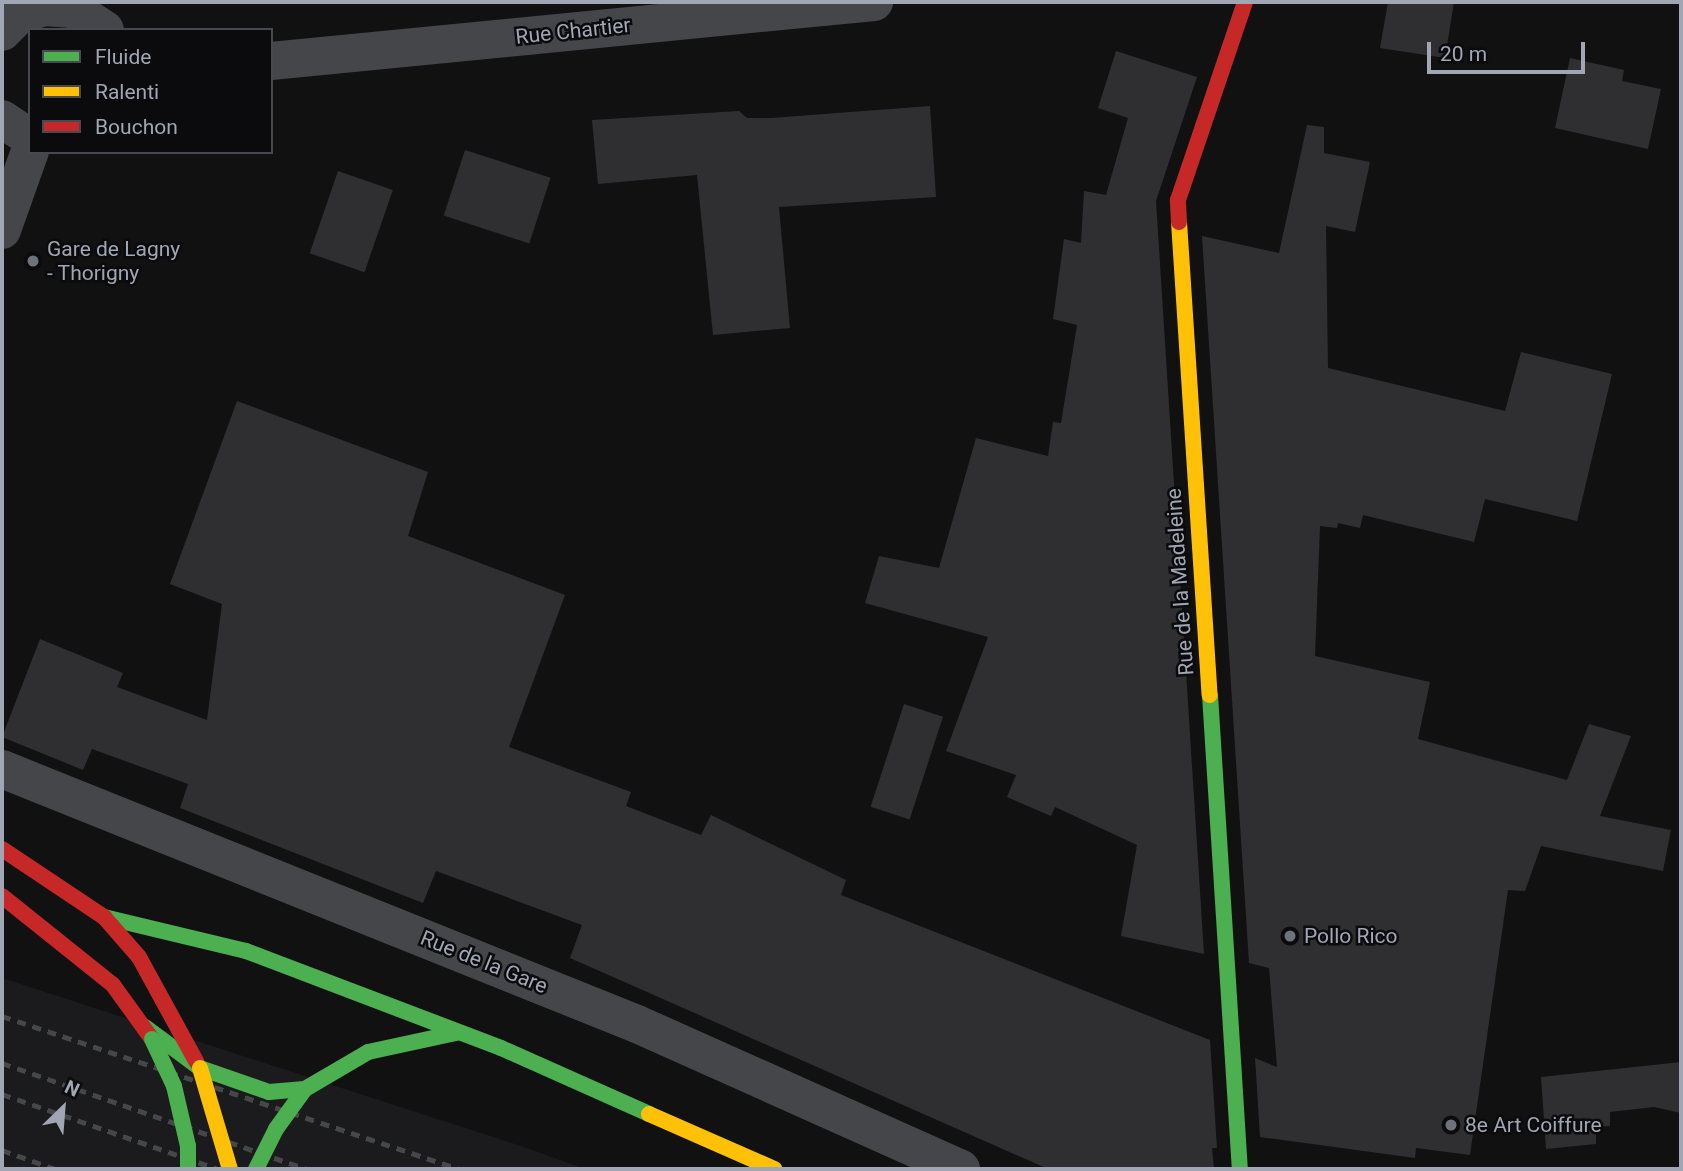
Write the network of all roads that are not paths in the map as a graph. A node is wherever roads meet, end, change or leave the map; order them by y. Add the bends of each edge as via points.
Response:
1 (874, 2) edge
2 (1245, 2) edge
3 (102, 28) edge
4 (2, 32) edge
5 (273, 61) edge
6 (2, 119) edge
7 (28, 137) edge
8 (29, 154) edge
9 (2, 230) edge
10 (2, 769) edge
11 (2, 849) edge
12 (2, 896) edge
13 (104, 916) junction
14 (167, 930) junction
15 (126, 971) junction
16 (149, 1033) junction
17 (456, 1033) junction
18 (200, 1068) junction
19 (305, 1089) junction
20 (188, 1169) edge
21 (230, 1169) edge
22 (256, 1169) edge
23 (774, 1169) edge
24 (961, 1169) edge
25 (1240, 1169) edge

1 - 5 street, Rue Chartier
2 - 25 street, Rue de la Madeleine via 1178,200
3 - 4 street via 73,9 44,7 19,16
6 - 7 street
8 - 9 street
10 - 24 street, Rue de la Gare via 637,1024
11 - 13 street
12 - 15 street
13 - 14 street
13 - 15 street
14 - 15 street
14 - 17 street via 246,951
15 - 16 street
15 - 18 street
16 - 18 street
16 - 20 street, bridge via 174,1086 188,1146
17 - 19 street via 368,1052
17 - 23 street via 501,1048
18 - 19 street via 269,1092
18 - 21 street, bridge
19 - 22 street, bridge via 276,1129

